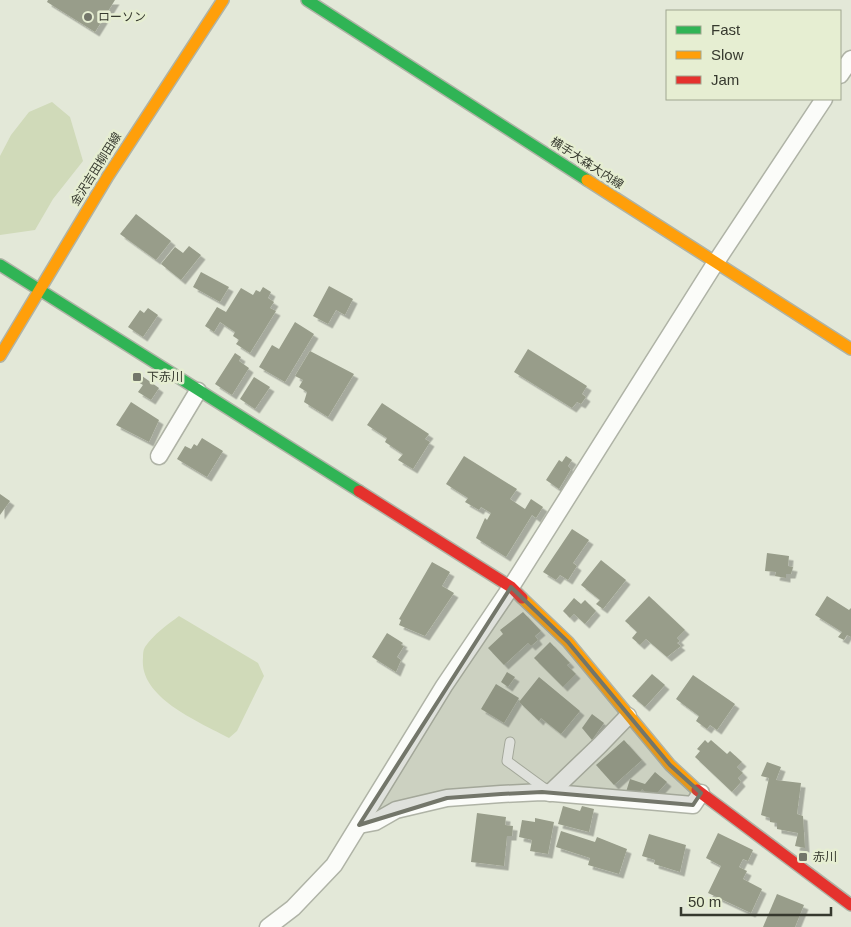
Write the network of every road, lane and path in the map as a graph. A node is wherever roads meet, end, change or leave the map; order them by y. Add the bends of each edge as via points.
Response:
1 (222, 0) edge
2 (307, 0) edge
3 (851, 58) edge
4 (841, 73) edge
5 (823, 100) edge
6 (716, 262) junction
7 (0, 265) edge
8 (37, 290) junction
9 (851, 350) edge
10 (0, 356) edge
11 (198, 391) junction
12 (159, 456) dead end
13 (510, 587) junction
14 (628, 716) junction
15 (510, 742) dead end
16 (550, 793) junction
17 (701, 793) junction
18 (359, 825) junction
19 (851, 905) edge
20 (268, 927) edge

1 - 8 street, 金沢吉田柳田線
2 - 6 street, 横手大森大内線
3 - 4 street
5 - 6 street
6 - 9 street, 横手大森大内線
6 - 13 street
7 - 8 street
8 - 10 street, 金沢吉田柳田線
8 - 11 street
11 - 12 street
11 - 13 street
13 - 14 street via 568,642
13 - 18 street via 444,686
14 - 16 street
14 - 17 street via 670,765
15 - 16 lane via 507,761
16 - 17 street via 692,805
16 - 18 street via 447,798 396,810 375,822
17 - 19 street
18 - 20 street via 334,865 293,908

